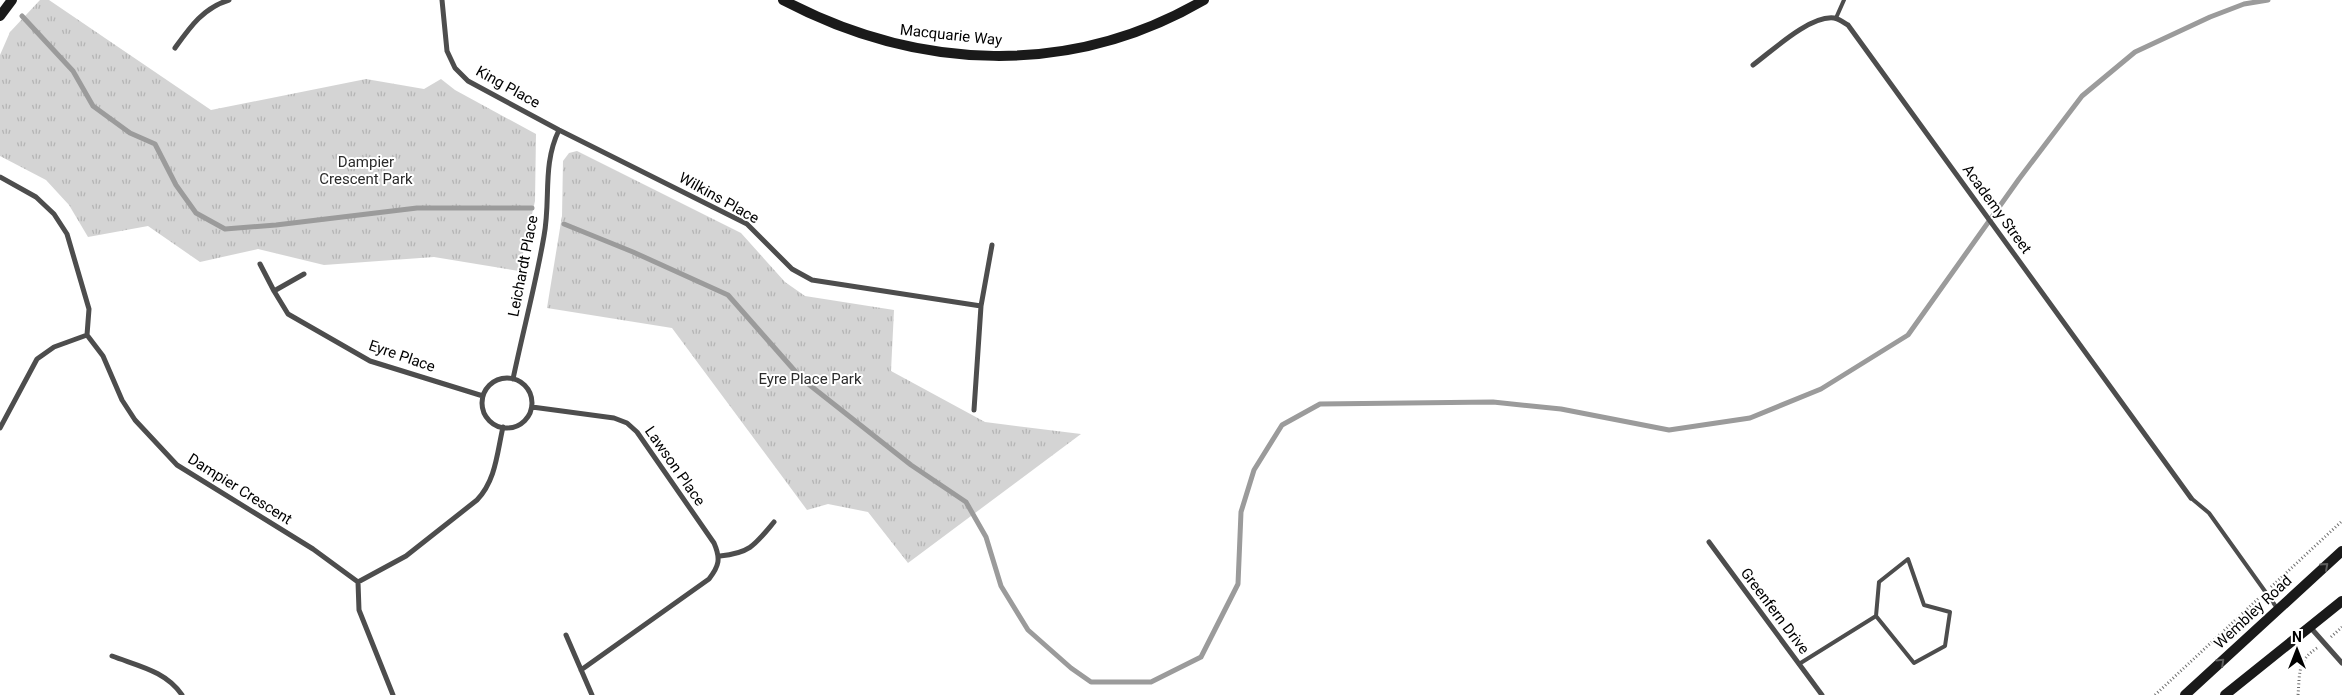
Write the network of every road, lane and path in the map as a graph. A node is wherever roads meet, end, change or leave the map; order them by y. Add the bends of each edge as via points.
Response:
1 (12, 0) edge
2 (229, 0) edge
3 (442, 0) edge
4 (783, 0) edge
5 (1204, 0) edge
6 (1844, 0) edge
7 (0, 16) edge
8 (1836, 18) junction
9 (175, 48) dead end
10 (1753, 65) dead end
11 (559, 130) junction
12 (0, 177) edge
13 (992, 245) dead end
14 (260, 264) dead end
15 (304, 274) dead end
16 (274, 291) junction
17 (981, 306) junction
18 (87, 335) junction
19 (513, 379) junction
20 (483, 396) junction
21 (532, 407) junction
22 (974, 410) dead end
23 (0, 428) edge
24 (502, 428) junction
25 (2191, 498) joint
26 (2342, 521) edge
27 (774, 522) dead end
28 (1708, 542) dead end
29 (2342, 551) edge
30 (720, 556) junction
31 (358, 582) junction
32 (2265, 592) junction
33 (2342, 601) edge
34 (2278, 610) junction
35 (1876, 616) junction
36 (2310, 627) junction
37 (2342, 627) edge
38 (566, 635) dead end
39 (2324, 644) junction
40 (112, 656) dead end
41 (2342, 663) edge
42 (1799, 664) junction
43 (581, 670) junction
44 (182, 695) edge
45 (393, 695) edge
46 (592, 695) edge
47 (1822, 695) edge
48 (2155, 695) edge
49 (2185, 695) edge
50 (2225, 695) edge
51 (2298, 695) edge

1 - 7 street
2 - 9 street via 217,4 194,21
3 - 11 street, King Place via 447,51 455,68 468,80
4 - 5 street, Macquarie Way via 818,19 896,45 991,57 1036,55 1134,34 1177,16
6 - 8 lane
8 - 10 street via 1812,22
8 - 25 street, Academy Street via 1848,25
11 - 17 street, Wilkins Place via 747,224 792,269 812,280
11 - 19 street, Leichardt Place via 548,161 544,236
12 - 18 street via 36,197 54,214 67,234 89,309
13 - 17 street
14 - 16 street, Eyre Place
15 - 16 street
16 - 20 street, Eyre Place via 288,314 370,362
17 - 22 street
18 - 23 street via 54,347 37,359
18 - 31 street, Dampier Crescent via 103,356 122,400 135,420 177,465 313,549
19 - 20 street via 498,380
19 - 21 street via 525,386 532,399
20 - 24 street via 483,412 494,425
21 - 24 street via 518,425
21 - 30 street, Lawson Place via 614,418 626,423 637,432
24 - 31 street via 494,473 478,500 406,556
25 - 32 lane via 2209,513
26 - 32 path
27 - 30 street via 755,546 740,554
28 - 42 street, Greenfern Drive
34 -> 29 street, Wembley Road
30 - 43 street via 718,568 709,579
31 - 45 street via 359,610
32 - 34 lane
32 - 48 path
33 - 36 street
49 -> 34 street, Wembley Road
35 - 35 lane via 1878,582 1908,559 1924,605 1950,612 1945,646 1914,662
35 - 42 lane
36 - 39 street
36 - 50 street
37 - 39 path
38 - 43 street
39 - 41 street
39 - 51 path via 2301,662
40 - 44 street via 161,674
42 - 47 street, Greenfern Drive
43 - 46 street

